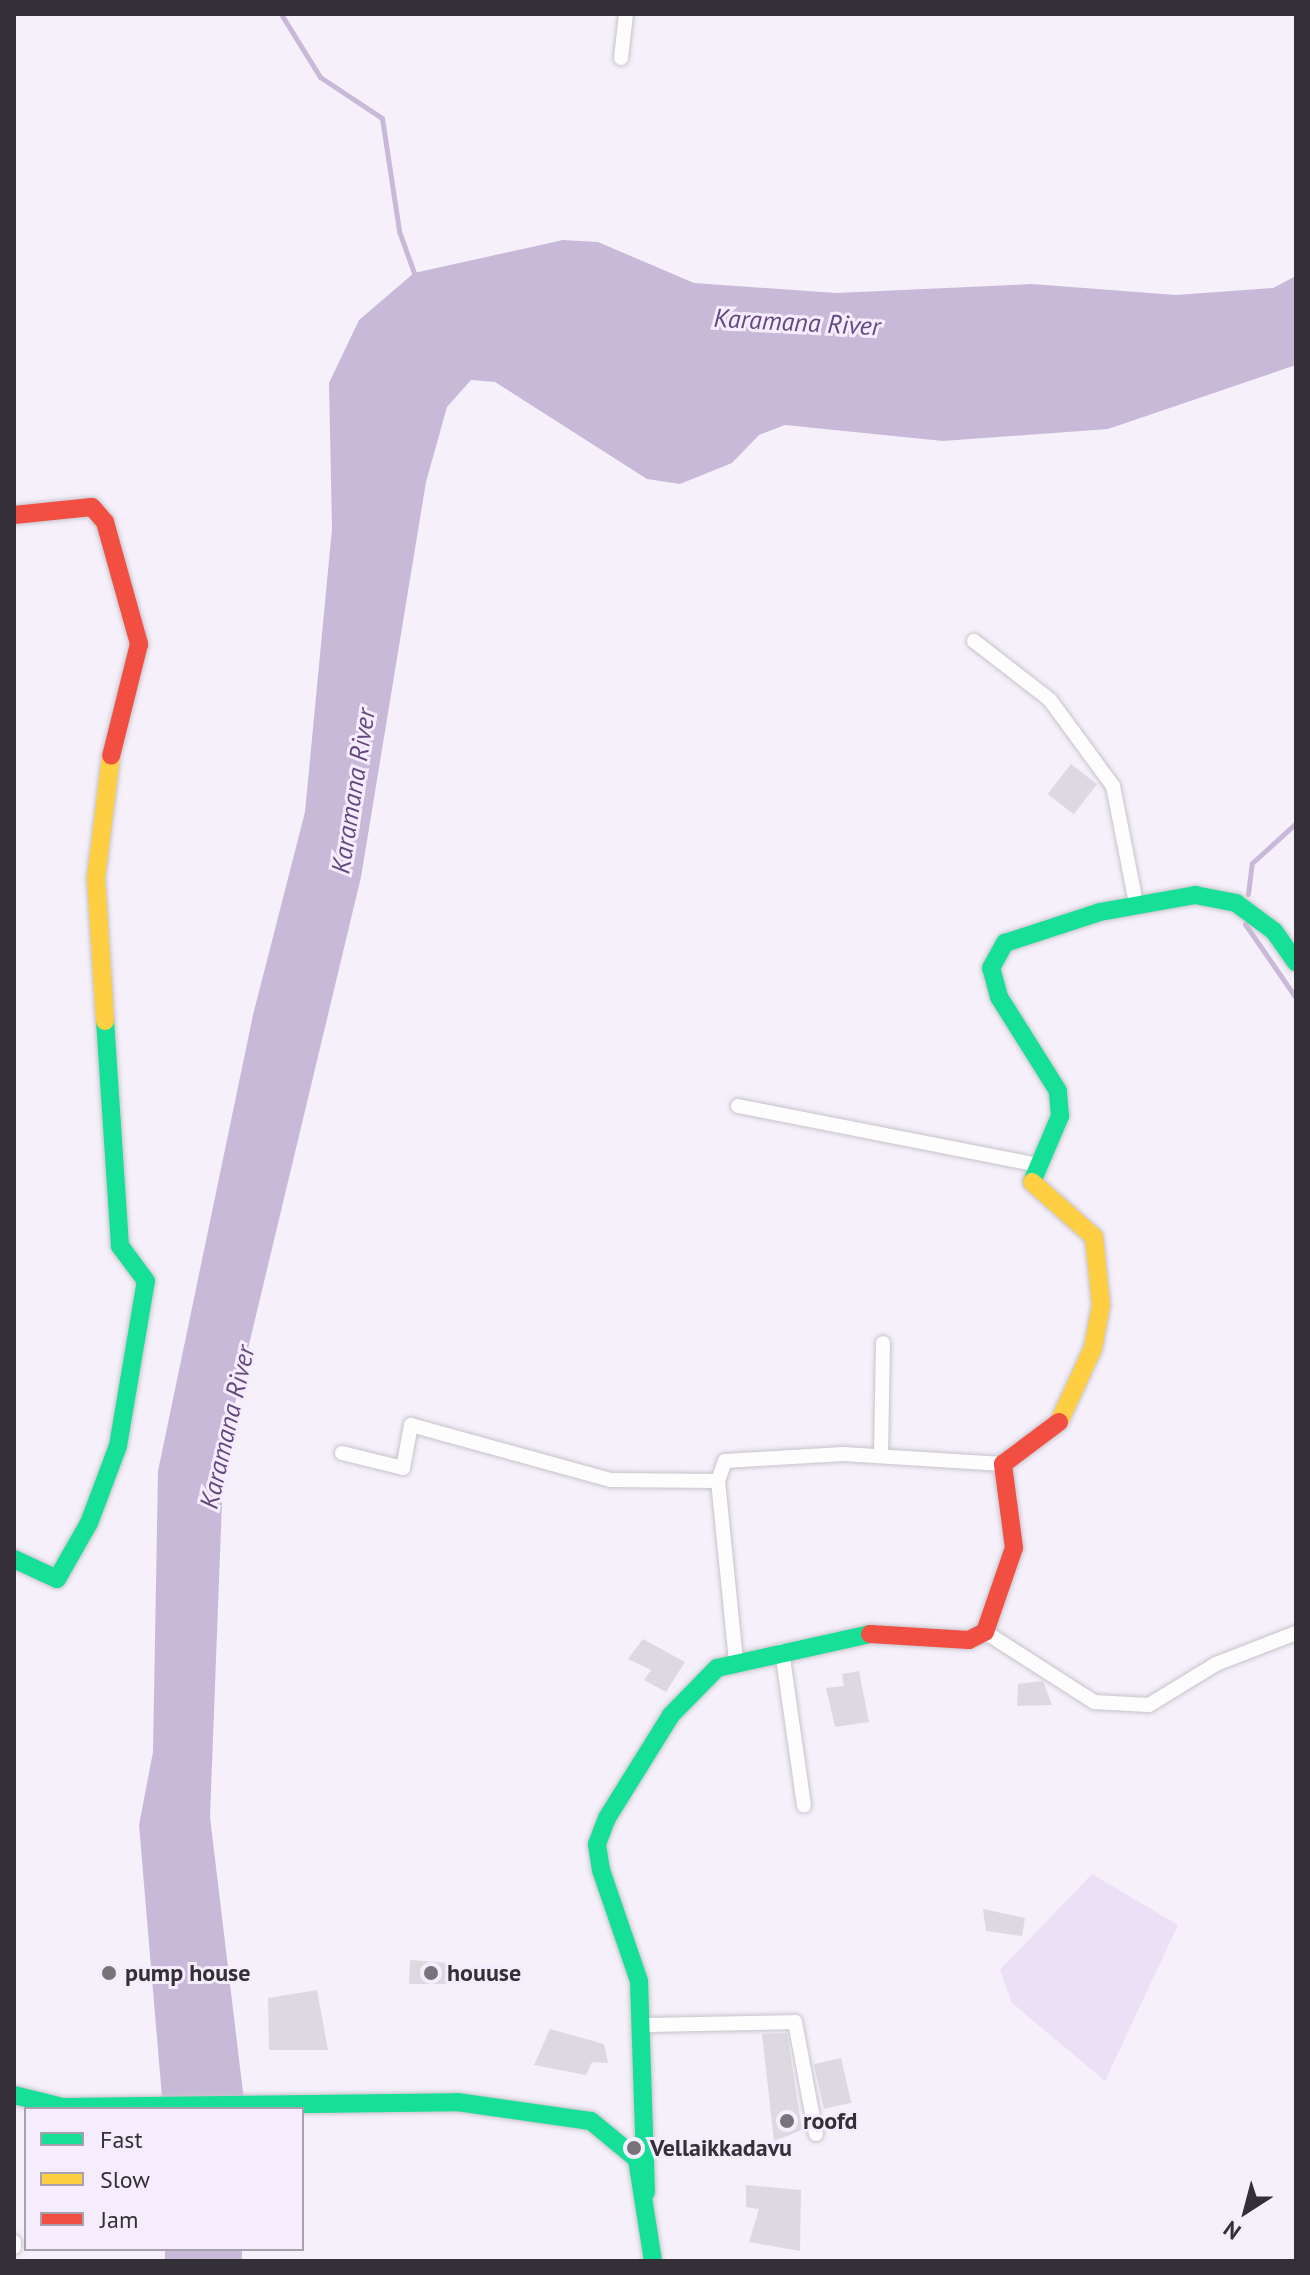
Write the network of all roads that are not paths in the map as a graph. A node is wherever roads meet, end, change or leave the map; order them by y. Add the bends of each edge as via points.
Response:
1 (626, 14) edge
2 (621, 58) dead end
3 (14, 515) edge
4 (974, 641) dead end
5 (1136, 903) junction
6 (1296, 962) edge
7 (738, 1106) dead end
8 (1035, 1164) junction
9 (883, 1343) dead end
10 (342, 1453) dead end
11 (881, 1456) junction
12 (1003, 1464) junction
13 (718, 1481) junction
14 (14, 1559) edge
15 (985, 1632) junction
16 (1296, 1633) edge
17 (782, 1651) junction
18 (736, 1661) junction
19 (804, 1805) dead end
20 (642, 2025) junction
21 (14, 2095) edge
22 (63, 2107) edge
23 (816, 2134) dead end
24 (646, 2192) junction
25 (653, 2261) edge

1 - 2 street
3 - 14 street via 92,507 105,522 139,644 114,736 96,878 120,1246 146,1281 118,1446 89,1523 57,1579
4 - 5 street via 1050,700 1113,786
5 - 6 street via 1195,895 1236,903 1274,931
5 - 8 street via 1005,943 991,968 999,997 1058,1091 1060,1116
7 - 8 street
8 - 12 street via 1030,1187 1094,1237 1101,1305 1066,1416
9 - 11 street
10 - 13 street via 403,1468 411,1425 611,1480
11 - 12 street
11 - 13 street via 725,1461
12 - 15 street via 1014,1548
13 - 18 street
15 - 16 street via 1094,1702 1149,1705 1216,1664
15 - 17 street via 969,1640 881,1633
17 - 18 street
17 - 19 street
18 - 20 street via 717,1668 671,1715 597,1844 639,1981
20 - 23 street via 795,2022
20 - 24 street via 637,2079
21 - 22 street
22 - 24 street via 457,2102 591,2121 637,2159
24 - 25 street

